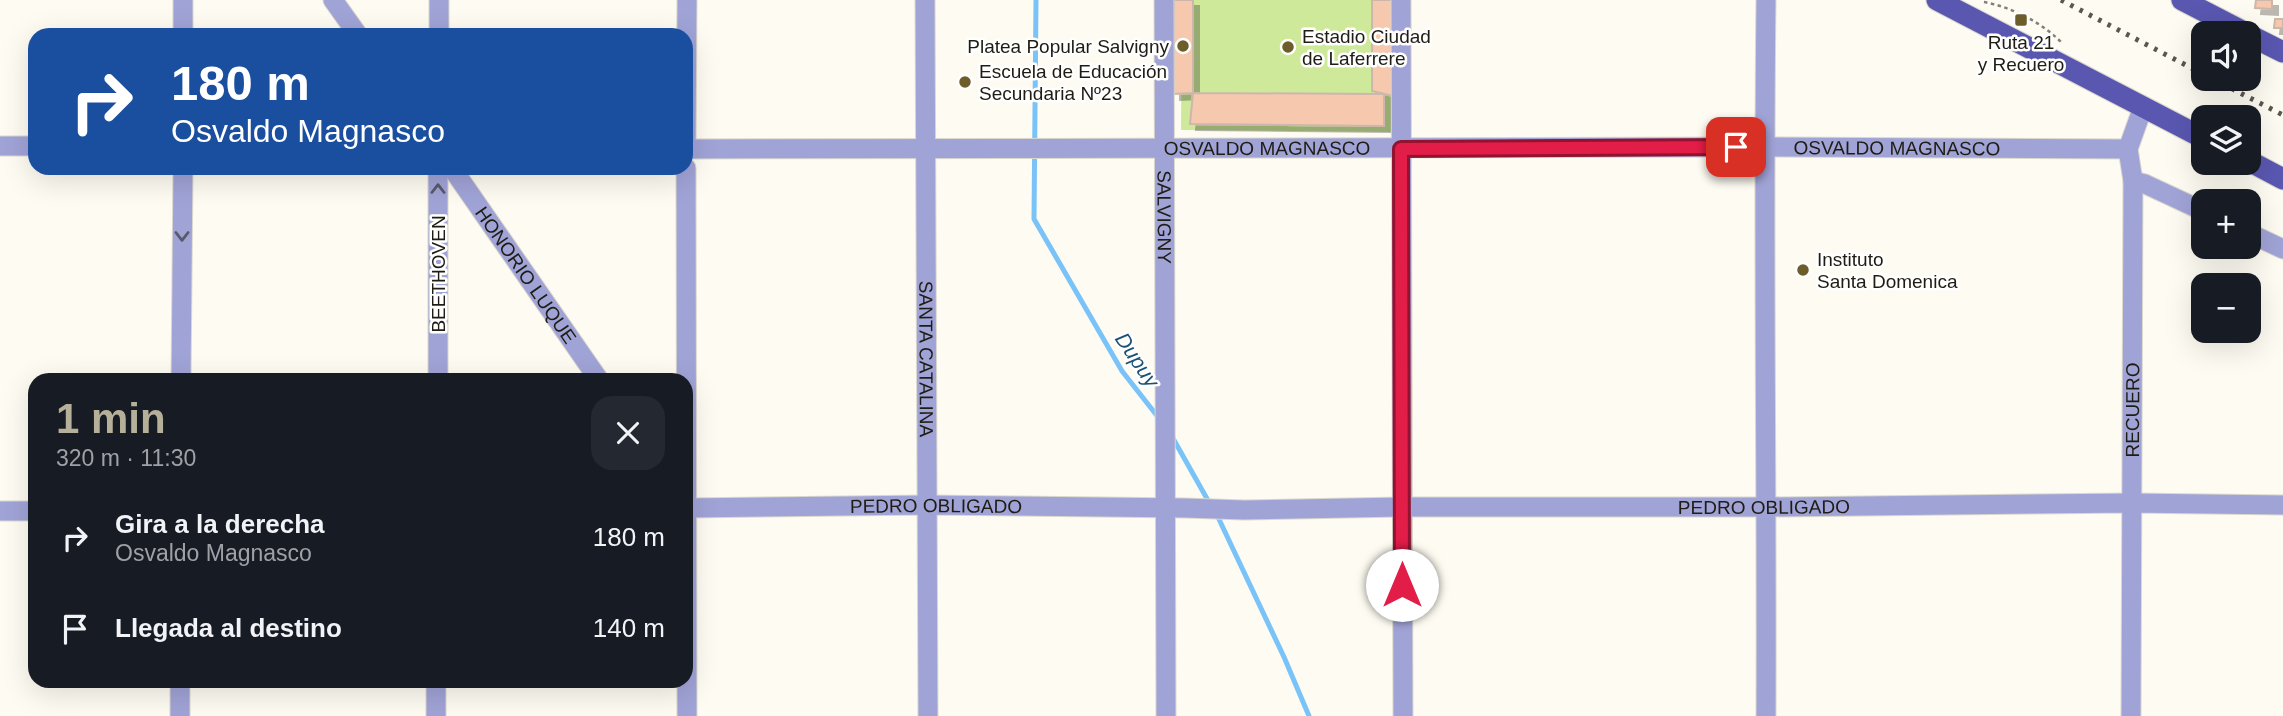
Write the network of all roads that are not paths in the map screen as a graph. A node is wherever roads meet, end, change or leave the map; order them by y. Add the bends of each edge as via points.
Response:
1 (183, 0) edge
2 (333, 0) edge
3 (439, 0) edge
4 (687, 0) edge
5 (925, 0) edge
6 (1164, 0) edge
7 (1401, 0) edge
8 (1766, 0) edge
9 (1937, 0) edge
10 (2182, 0) edge
11 (2214, 8) edge
12 (2230, 21) edge
13 (183, 28) edge
14 (353, 28) edge
15 (439, 28) edge
16 (687, 28) edge
17 (2261, 41) edge
18 (2283, 52) edge
19 (2143, 107) junction
20 (2191, 132) edge
21 (0, 146) edge
22 (28, 146) edge
23 (1764, 147) junction
24 (693, 149) edge
25 (926, 149) junction
26 (1165, 149) junction
27 (1401, 149) junction
28 (2128, 149) junction
29 (2261, 168) edge
30 (183, 175) edge
31 (438, 175) edge
32 (457, 175) edge
33 (686, 175) edge
34 (2283, 179) edge
35 (2133, 181) junction
36 (2191, 205) edge
37 (2261, 239) edge
38 (2283, 249) edge
39 (181, 373) edge
40 (438, 373) edge
41 (595, 373) edge
42 (686, 373) edge
43 (2131, 503) junction
44 (926, 505) junction
45 (2283, 505) edge
46 (1401, 507) junction
47 (1767, 507) junction
48 (693, 508) edge
49 (1176, 508) junction
50 (0, 511) edge
51 (28, 511) edge
52 (180, 688) edge
53 (436, 688) edge
54 (687, 688) edge
55 (180, 716) edge
56 (436, 716) edge
57 (687, 716) edge
58 (928, 716) edge
59 (1166, 716) edge
60 (1403, 716) edge
61 (1766, 716) edge
62 (2131, 716) edge

1 - 13 street
2 - 14 street
3 - 15 street
4 - 16 street
5 - 25 street, SANTA CATALINA
6 - 26 street, SALVIGNY
7 - 27 street
8 - 23 street
9 - 19 main road
10 - 11 main road
11 - 12 main road
17 - 18 main road
19 - 20 main road
19 - 28 street, RECUERO
21 - 22 street
23 - 27 street, OSVALDO MAGNASCO
23 - 28 street, OSVALDO MAGNASCO
23 - 47 street
24 - 25 street
25 - 26 street, OSVALDO MAGNASCO
25 - 44 street, SANTA CATALINA
26 - 27 street, OSVALDO MAGNASCO
26 - 49 street, SALVIGNY via 1164,455
27 - 46 street
28 - 35 street, RECUERO
29 - 34 main road
30 -> 39 street
40 -> 31 street, BEETHOVEN
32 - 41 street, HONORIO LUQUE
33 - 42 street
35 - 36 street
35 - 43 street, RECUERO
37 - 38 street
43 - 45 street, PEDRO OBLIGADO
43 - 47 street, PEDRO OBLIGADO
43 - 62 street, RECUERO
44 - 48 street, PEDRO OBLIGADO
44 - 49 street, PEDRO OBLIGADO
44 - 58 street, SANTA CATALINA
46 - 47 street, PEDRO OBLIGADO
46 - 49 street, PEDRO OBLIGADO
46 - 60 street
47 - 61 street
49 - 59 street
50 - 51 street
52 - 55 street
53 - 56 street
54 - 57 street

